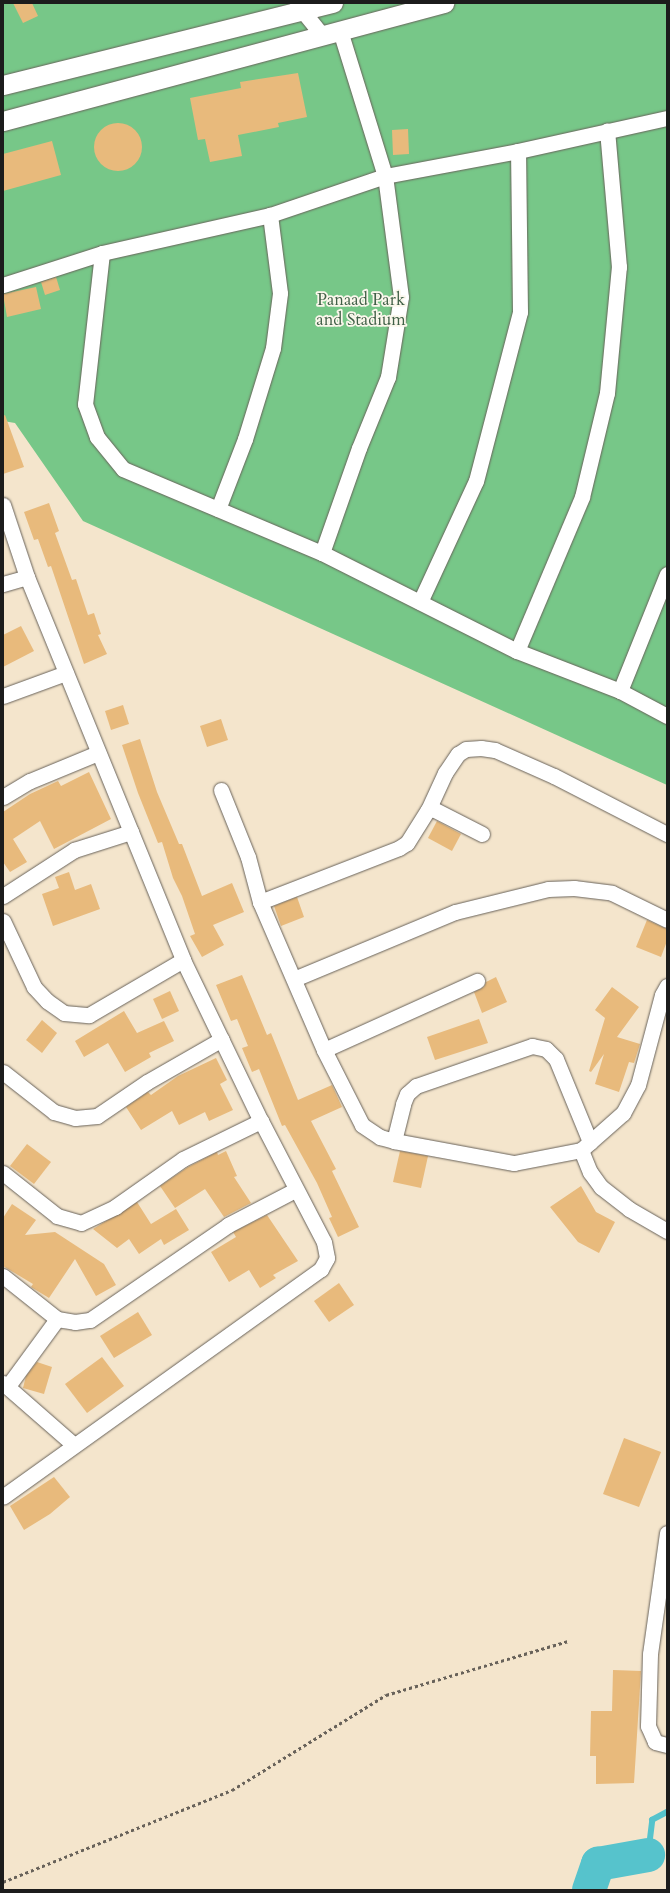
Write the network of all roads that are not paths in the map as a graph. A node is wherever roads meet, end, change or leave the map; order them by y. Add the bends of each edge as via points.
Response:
1 (333, 3) edge
2 (444, 3) edge
3 (300, 7) edge
4 (340, 31) junction
5 (322, 35) junction
6 (3, 85) edge
7 (667, 118) edge
8 (3, 121) edge
9 (607, 131) junction
10 (518, 151) junction
11 (386, 176) junction
12 (270, 215) junction
13 (102, 253) junction
14 (3, 285) edge
15 (3, 505) edge
16 (218, 509) junction
17 (322, 553) junction
18 (667, 574) edge
19 (26, 577) junction
20 (3, 584) edge
21 (420, 602) junction
22 (517, 651) junction
23 (66, 673) junction
24 (620, 691) junction
25 (3, 696) edge
26 (667, 716) edge
27 (98, 753) junction
28 (221, 790) dead end
29 (3, 797) edge
30 (428, 810) junction
31 (131, 832) junction
32 (482, 834) dead end
33 (667, 834) edge
34 (3, 896) edge
35 (260, 902) junction
36 (667, 920) edge
37 (3, 921) edge
38 (182, 960) junction
39 (294, 979) junction
40 (477, 981) dead end
41 (667, 986) edge
42 (222, 1039) junction
43 (324, 1050) junction
44 (3, 1072) edge
45 (261, 1122) junction
46 (394, 1141) junction
47 (586, 1146) junction
48 (3, 1173) edge
49 (295, 1190) junction
50 (667, 1231) edge
51 (3, 1276) edge
52 (57, 1318) junction
53 (5, 1384) edge
54 (74, 1445) junction
55 (3, 1497) edge
56 (667, 1533) edge
57 (667, 1745) edge

1 - 3 street
2 - 4 street
3 - 5 street
3 - 6 street
4 - 5 street
4 - 11 street
5 - 8 street
7 - 9 street
9 - 10 street
9 - 22 street via 618,267 607,393 582,497
10 - 11 street
10 - 21 street via 520,312 476,481
11 - 12 street
11 - 17 street via 400,297 388,377 359,448
12 - 13 street
12 - 16 street via 280,293 273,348 245,439
13 - 14 street
13 - 16 street via 84,404 97,437 123,469
15 - 19 street
16 - 17 street
17 - 21 street
18 - 24 street
19 - 20 street
19 - 23 street
21 - 22 street
22 - 24 street
23 - 25 street
23 - 27 street
24 - 26 street
27 - 29 street via 30,781
27 - 31 street
28 - 35 street via 248,857
30 - 32 street via 433,809
30 - 33 street via 445,773 458,754 466,749 481,748 495,750 554,776
30 - 35 street via 407,844
31 - 34 street via 74,850
31 - 38 street
35 - 39 street
36 - 39 street via 612,893 574,888 548,889 455,912
37 - 38 street via 34,987 64,1013 89,1015
38 - 42 street
39 - 43 street
40 - 43 street
41 - 47 street via 662,995 638,1085 623,1113
42 - 44 street via 147,1082 97,1116 75,1118 54,1112
42 - 45 street
43 - 46 street via 362,1125 380,1137
45 - 48 street via 183,1159 115,1207 80,1223 57,1216
45 - 49 street
46 - 47 street via 514,1163
46 - 47 street via 403,1104 407,1094 416,1086 532,1046 546,1049 556,1059
47 - 50 street via 590,1172 601,1187 629,1209
49 - 52 street via 228,1225 90,1320 75,1322
49 - 54 street via 324,1242 327,1258 321,1269
51 - 52 street
52 - 53 street
53 - 54 street
54 - 55 street
56 - 57 street via 650,1654 648,1726 655,1742

